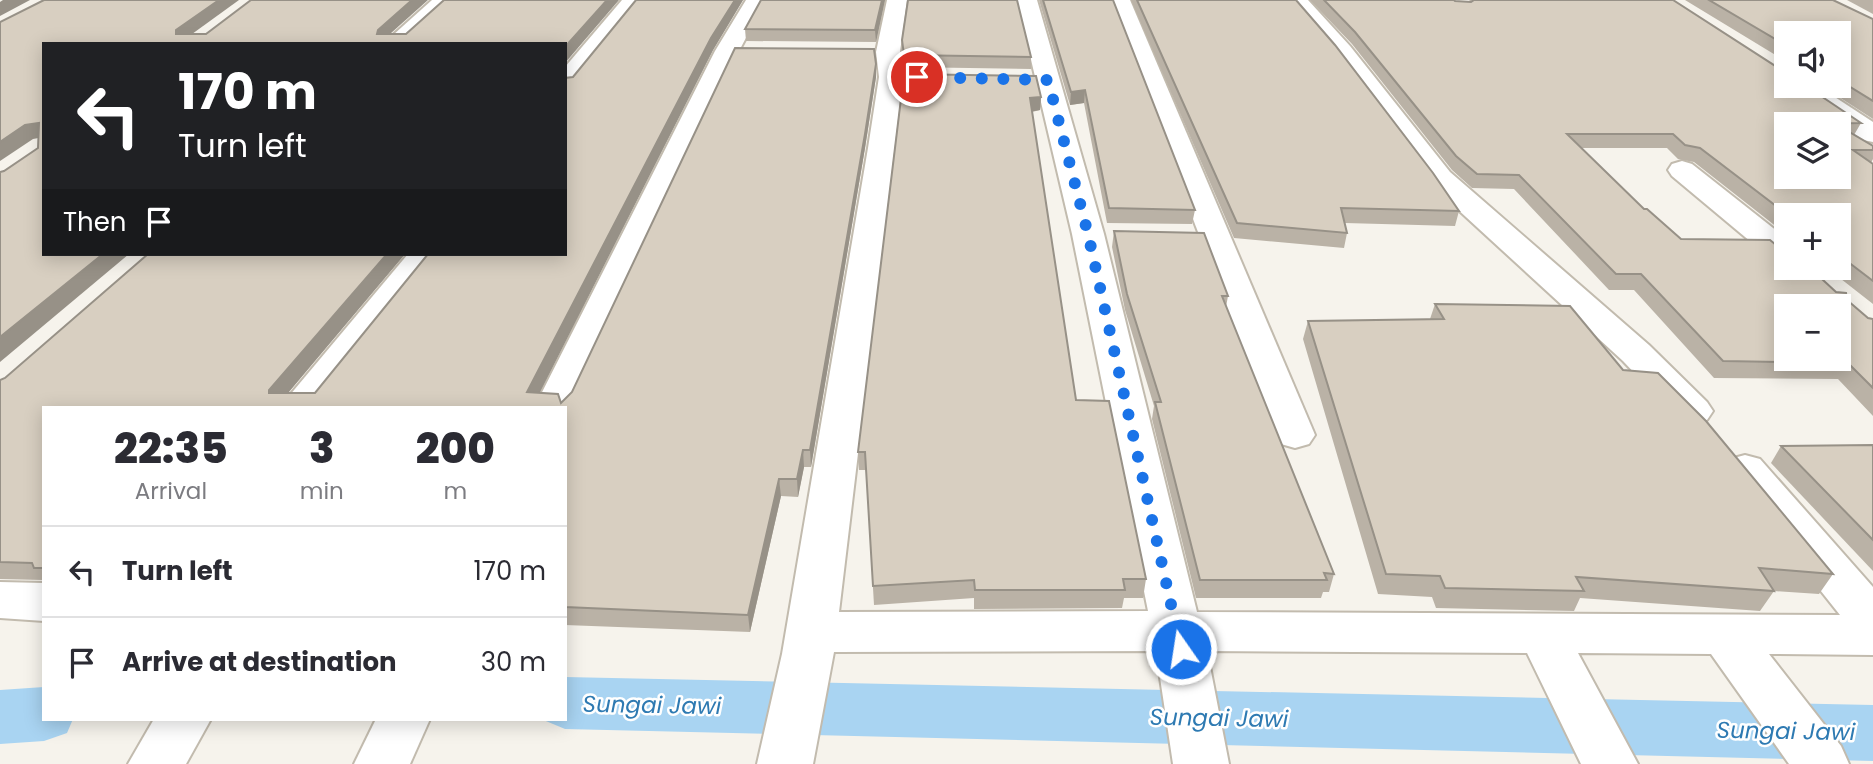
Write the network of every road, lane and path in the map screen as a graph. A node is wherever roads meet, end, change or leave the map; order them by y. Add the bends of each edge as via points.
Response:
1 (445, 0) edge
2 (634, 0) edge
3 (756, 0) edge
4 (897, 0) edge
5 (1027, 0) edge
6 (1120, 0) edge
7 (1297, 0) edge
8 (396, 42) edge
9 (567, 81) edge
10 (1820, 98) edge
11 (1873, 134) edge
12 (1682, 170) dead end
13 (1177, 236) edge
14 (1216, 237) junction
15 (1774, 244) edge
16 (423, 256) edge
17 (301, 406) edge
18 (555, 406) edge
19 (1296, 435) dead end
20 (0, 600) edge
21 (42, 602) edge
22 (1873, 620) edge
23 (1725, 635) junction
24 (1873, 635) edge
25 (809, 643) junction
26 (1550, 648) junction
27 (1181, 649) junction
28 (785, 764) edge
29 (1201, 764) edge
30 (1610, 764) edge
31 (1821, 764) edge

1 - 8 street
2 - 9 street
3 - 18 street via 741,51
4 - 25 street
5 - 27 street via 1035,80 1101,234
6 - 14 street
7 - 22 street via 1440,178 1636,353 1716,435
10 - 11 street
12 - 15 street
13 - 14 street
14 - 19 street
16 - 17 street
20 - 21 street
23 - 24 street
23 - 26 street
23 - 31 street
25 - 27 street
25 - 28 street
26 - 27 street
26 - 30 street
27 - 29 street

